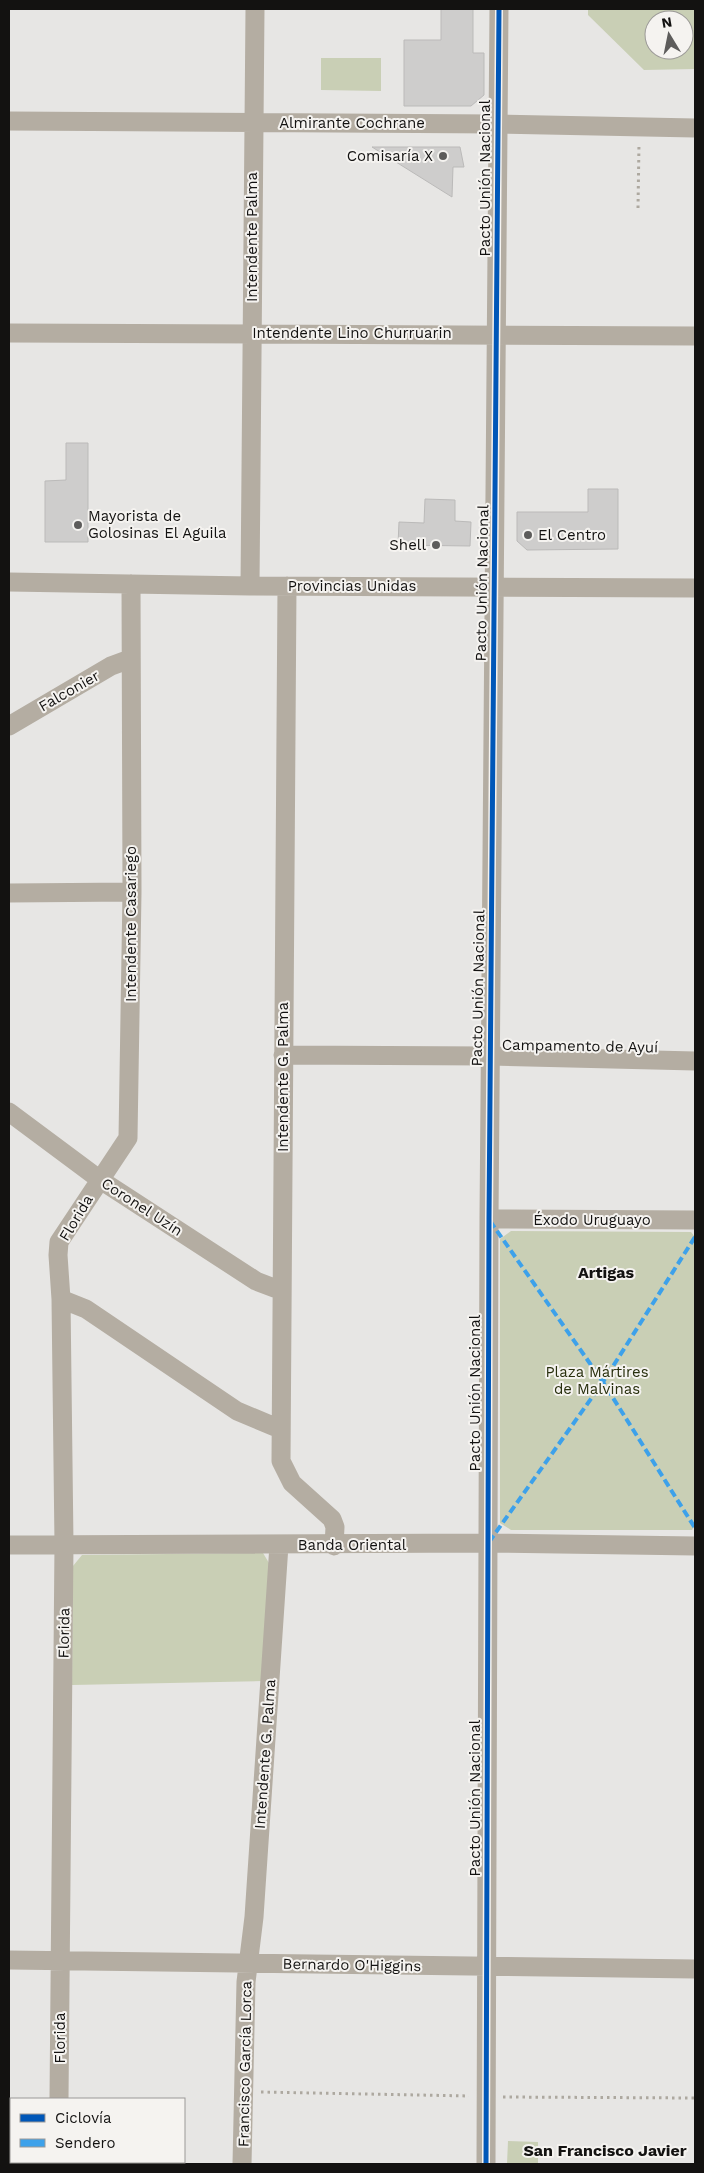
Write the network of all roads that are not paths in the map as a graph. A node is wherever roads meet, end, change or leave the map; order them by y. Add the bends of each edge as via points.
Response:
1 (255, 9) edge
2 (499, 9) edge
3 (9, 120) edge
4 (253, 122) junction
5 (498, 124) junction
6 (695, 128) edge
7 (9, 333) edge
8 (252, 333) junction
9 (497, 334) junction
10 (695, 336) edge
11 (9, 582) edge
12 (131, 584) junction
13 (250, 586) junction
14 (287, 586) junction
15 (495, 587) junction
16 (695, 588) edge
17 (130, 659) junction
18 (9, 726) edge
19 (132, 892) junction
20 (9, 893) edge
21 (283, 1055) junction
22 (490, 1056) junction
23 (695, 1061) edge
24 (9, 1112) edge
25 (99, 1179) junction
26 (489, 1219) junction
27 (695, 1220) edge
28 (282, 1291) junction
29 (62, 1299) junction
30 (280, 1429) junction
31 (487, 1543) junction
32 (64, 1544) junction
33 (279, 1545) junction
34 (9, 1546) edge
35 (334, 1546) junction
36 (695, 1546) edge
37 (9, 1960) edge
38 (60, 1960) junction
39 (248, 1964) junction
40 (488, 1967) junction
41 (695, 1969) edge
42 (59, 2098) edge
43 (242, 2164) edge
44 (486, 2164) edge

1 - 4 street, Intendente Palma
2 - 5 street, Pacto Unión Nacional
3 - 4 street, Almirante Cochrane
4 - 5 street, Almirante Cochrane
4 - 8 street, Intendente Palma
5 - 6 street, Almirante Cochrane
5 - 9 street, Pacto Unión Nacional
7 - 8 street, Intendente Lino Churruarin
8 - 9 street, Intendente Lino Churruarin
8 - 13 street, Intendente Palma
9 - 10 street, Intendente Lino Churruarin
9 - 15 street, Pacto Unión Nacional
11 - 12 street, Provincias Unidas
12 - 13 street, Provincias Unidas
12 - 17 street
13 - 14 street, Provincias Unidas
14 - 15 street, Provincias Unidas
14 - 21 street, Intendente G. Palma
15 - 16 street, Provincias Unidas
15 - 22 street, Pacto Unión Nacional
17 - 18 street, Falconier via 112,666
17 - 19 street, Intendente Casariego
19 - 20 street
19 - 25 street, Intendente Casariego via 128,1138
21 - 22 street, Campamento de Ayuí
21 - 28 street, Intendente G. Palma
22 - 23 street, Campamento de Ayuí
22 - 26 street, Pacto Unión Nacional
24 - 25 street, Coronel Uzín
25 - 28 street, Coronel Uzín via 256,1281
25 - 29 street, Florida via 59,1242
26 - 27 street, Éxodo Uruguayo
26 - 31 street, Pacto Unión Nacional
28 - 30 street, Intendente G. Palma
29 - 30 street via 86,1308 237,1411
29 - 32 street, Florida
30 - 35 street, Intendente G. Palma via 284,1472 332,1518
31 - 35 street, Banda Oriental
31 - 36 street, Banda Oriental
31 - 40 street, Pacto Unión Nacional
32 - 33 street, Banda Oriental
32 - 34 street, Banda Oriental
32 - 38 street, Florida
33 - 35 street, Banda Oriental
33 - 39 street, Intendente G. Palma via 254,1917
37 - 38 street, Bernardo O'Higgins
38 - 39 street, Bernardo O'Higgins
38 - 42 street, Florida
39 - 40 street, Bernardo O'Higgins
39 - 43 street, Francisco García Lorca
40 - 41 street, Bernardo O'Higgins
40 - 44 street, Pacto Unión Nacional

